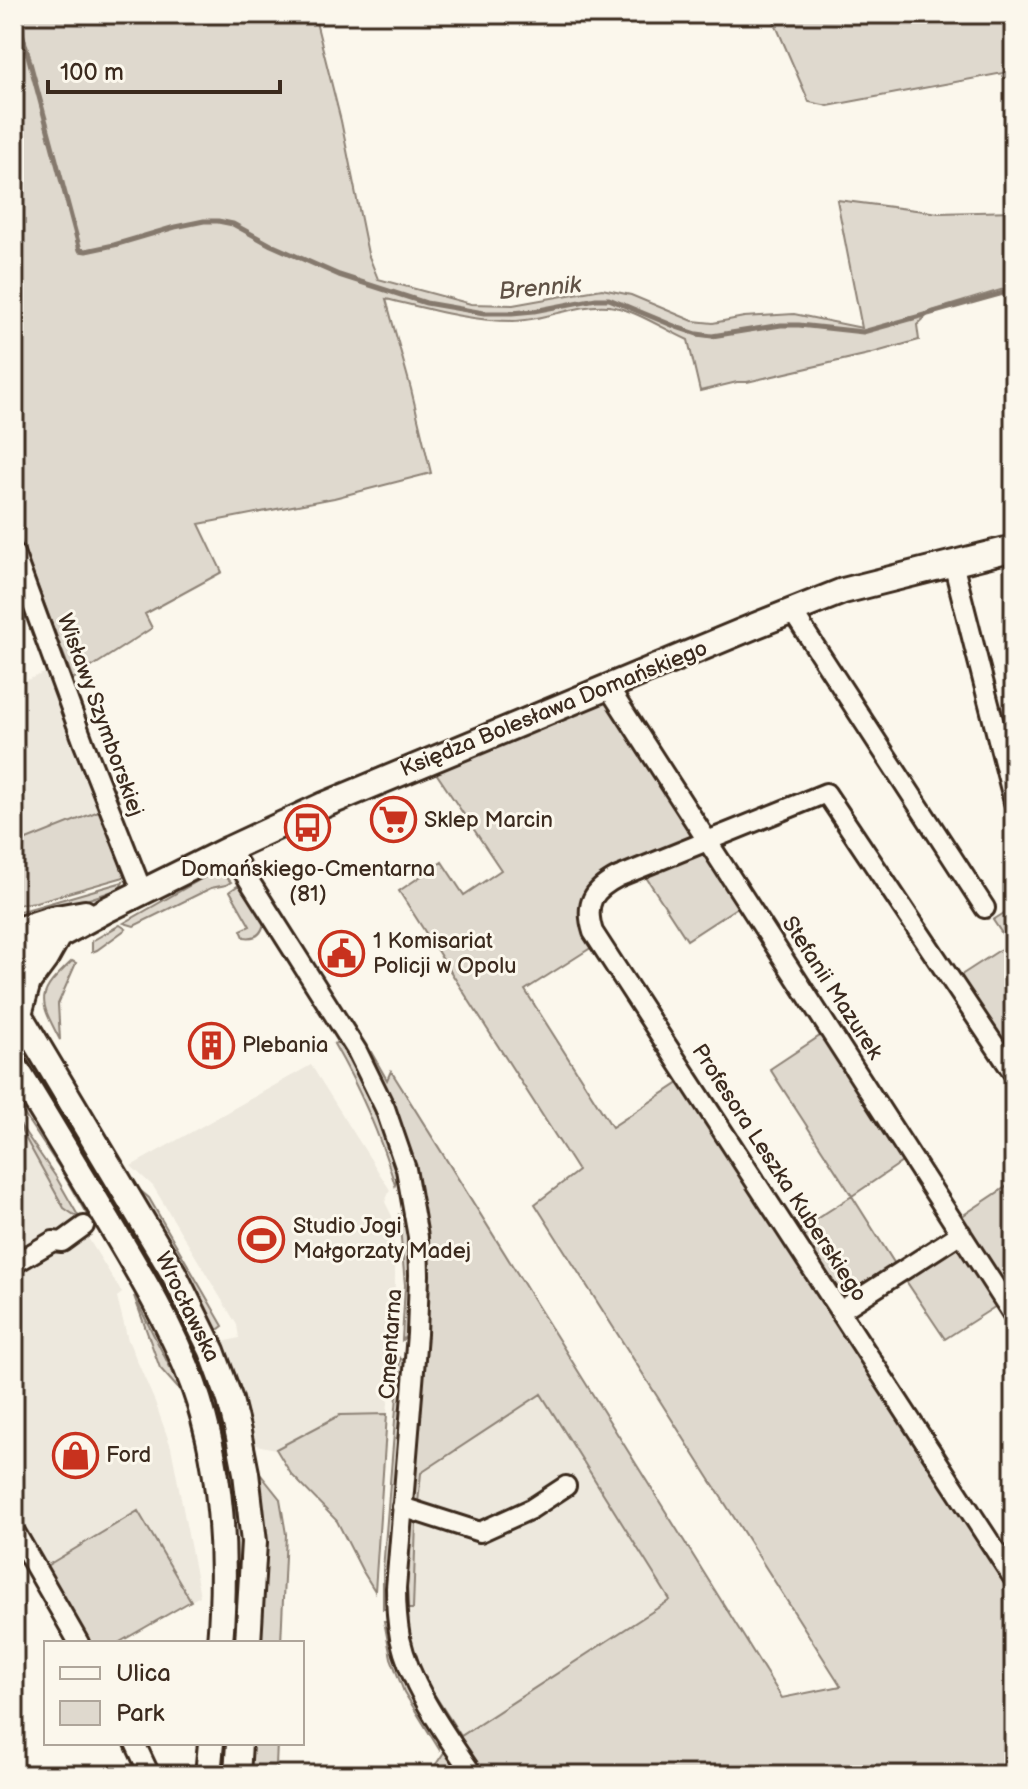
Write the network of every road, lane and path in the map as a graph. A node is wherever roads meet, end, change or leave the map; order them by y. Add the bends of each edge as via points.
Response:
1 (1014, 548) edge
2 (14, 553) edge
3 (953, 563) junction
4 (792, 611) junction
5 (608, 687) junction
6 (1007, 742) edge
7 (1014, 802) edge
8 (708, 841) junction
9 (229, 849) junction
10 (143, 893) junction
11 (985, 908) dead end
12 (108, 909) junction
13 (14, 931) edge
14 (58, 936) junction
15 (14, 956) edge
16 (16, 1010) edge
17 (14, 1065) edge
18 (1014, 1074) edge
19 (84, 1226) dead end
20 (961, 1233) junction
21 (14, 1264) edge
22 (840, 1311) junction
23 (1014, 1316) edge
24 (566, 1486) dead end
25 (402, 1507) junction
26 (14, 1530) edge
27 (1014, 1579) edge
28 (78, 1641) edge
29 (220, 1641) edge
30 (248, 1641) edge
31 (136, 1745) edge
32 (211, 1745) edge
33 (239, 1745) edge
34 (150, 1775) edge
35 (208, 1775) edge
36 (237, 1775) edge
37 (473, 1775) edge

1 - 3 main road, Księdza Bolesława Domańskiego
2 - 10 street, Wisławy Szymborskiej
3 - 4 main road, Księdza Bolesława Domańskiego via 855,588
3 - 6 street
4 - 5 main road, Księdza Bolesława Domańskiego
4 - 11 street
5 - 8 street, Stefanii Mazurek
5 - 9 main road, Księdza Bolesława Domańskiego
6 - 7 street
8 - 18 street, Profesora Leszka Kuberskiego via 826,793
8 - 20 street, Stefanii Mazurek
8 - 22 street, Profesora Leszka Kuberskiego via 605,883 592,897 590,923
9 - 10 main road, Księdza Bolesława Domańskiego
9 - 25 street, Cmentarna via 357,1051 406,1169 419,1275
10 - 12 main road, Księdza Bolesława Domańskiego
12 - 13 main road, Księdza Bolesława Domańskiego
12 - 14 main road, Księdza Bolesława Domańskiego
14 - 15 main road, Księdza Bolesława Domańskiego
14 - 16 main road
16 - 30 main road, Wrocławska via 174,1274 212,1351 244,1461 254,1542
17 - 29 main road, Wrocławska via 156,1304 192,1383 220,1507
19 - 21 street
20 - 22 street
20 - 23 street, Stefanii Mazurek
22 - 27 street, Profesora Leszka Kuberskiego
24 - 25 street via 480,1532
25 - 37 street, Cmentarna via 396,1588 401,1641 421,1692
26 - 28 street
31 - 34 street
32 - 35 main road
33 - 36 main road

